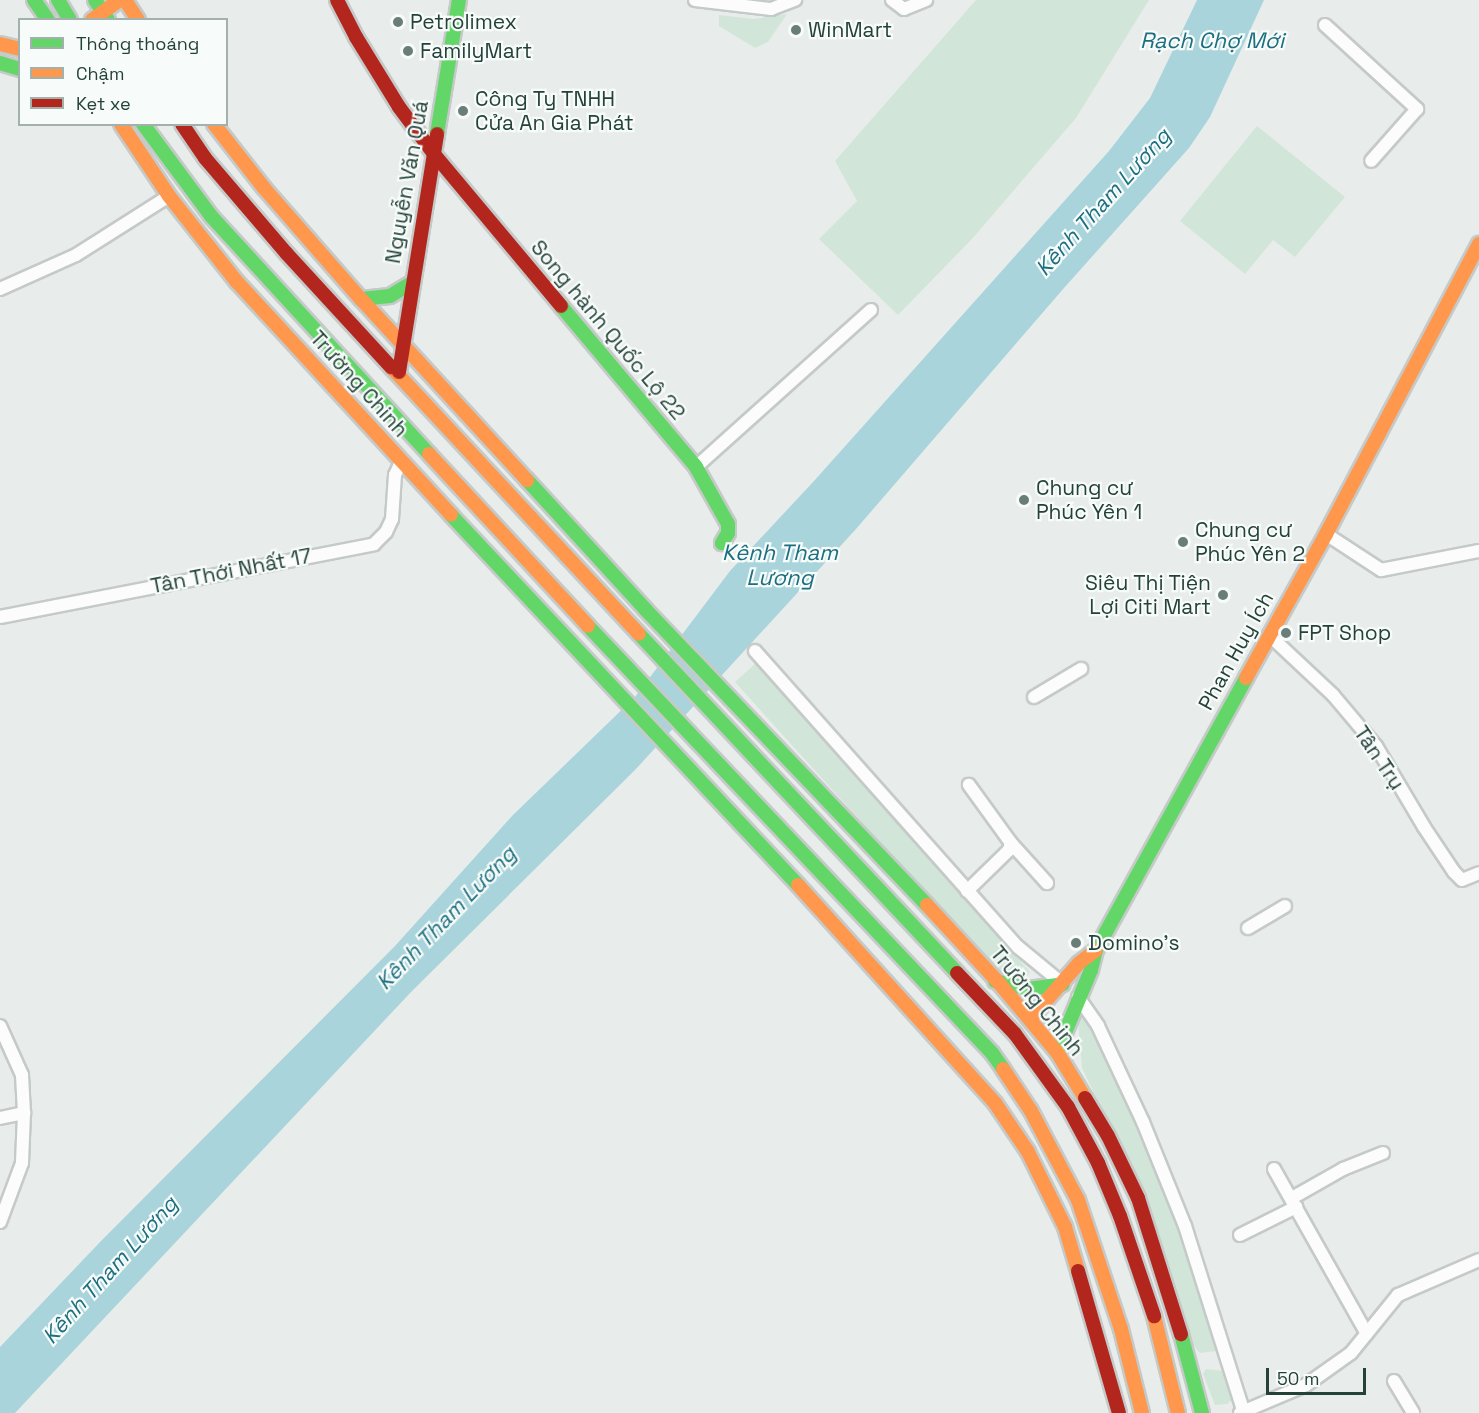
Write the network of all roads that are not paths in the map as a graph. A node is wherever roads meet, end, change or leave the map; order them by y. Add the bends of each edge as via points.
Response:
1 (34, 0) edge
2 (58, 0) edge
3 (95, 0) edge
4 (120, 0) edge
5 (125, 0) edge
6 (337, 0) edge
7 (459, 0) edge
8 (695, 0) edge
9 (795, 0) edge
10 (892, 0) edge
11 (926, 0) edge
12 (101, 17) edge
13 (47, 18) edge
14 (69, 18) edge
15 (137, 18) edge
16 (1325, 25) dead end
17 (0, 44) edge
18 (18, 48) edge
19 (0, 63) edge
20 (18, 68) edge
21 (122, 126) edge
22 (144, 126) edge
23 (183, 126) edge
24 (216, 126) edge
25 (434, 154) junction
26 (1371, 161) dead end
27 (187, 184) junction
28 (169, 196) junction
29 (1479, 244) edge
30 (411, 283) junction
31 (0, 289) edge
32 (361, 299) junction
33 (871, 310) dead end
34 (403, 341) junction
35 (399, 372) junction
36 (401, 462) junction
37 (696, 467) junction
38 (1326, 534) junction
39 (722, 543) dead end
40 (1479, 551) edge
41 (0, 617) edge
42 (1269, 635) junction
43 (754, 651) dead end
44 (1081, 669) dead end
45 (1034, 697) dead end
46 (969, 785) dead end
47 (851, 822) junction
48 (832, 840) junction
49 (1011, 843) junction
50 (808, 859) junction
51 (1479, 873) edge
52 (790, 876) junction
53 (1047, 883) dead end
54 (967, 891) junction
55 (1285, 906) dead end
56 (1248, 928) dead end
57 (1096, 950) junction
58 (950, 966) junction
59 (999, 983) junction
60 (1063, 984) junction
61 (1078, 997) junction
62 (1030, 1019) junction
63 (0, 1026) edge
64 (1057, 1052) junction
65 (992, 1053) junction
66 (1028, 1077) junction
67 (995, 1103) junction
68 (24, 1113) junction
69 (0, 1118) edge
70 (1383, 1153) dead end
71 (1274, 1169) dead end
72 (1294, 1202) junction
73 (0, 1222) edge
74 (1240, 1234) dead end
75 (1479, 1260) edge
76 (1367, 1334) junction
77 (1394, 1381) dead end
78 (1243, 1412) edge
79 (1119, 1413) edge
80 (1142, 1413) edge
81 (1178, 1413) edge
82 (1202, 1413) edge
83 (1413, 1413) edge

1 - 13 main road
2 - 14 main road
3 - 12 main road
4 - 12 main road
5 - 15 main road
6 - 25 main road via 399,106
7 - 25 main road, Nguyễn Văn Quá
8 - 9 street via 771,9
10 - 11 street via 904,9
16 - 26 street via 1418,109
17 - 18 main road
19 - 20 main road
21 - 28 main road, Trường Chinh
22 - 27 main road, Trường Chinh
23 - 35 main road, Trường Chinh via 205,158 287,254
24 - 32 main road
25 - 30 main road, Nguyễn Văn Quá
25 - 37 main road, Song hành Quốc Lộ 22
27 - 28 main road
27 - 50 main road, Trường Chinh via 270,283
28 - 31 street via 76,255
28 - 36 main road, Trường Chinh via 237,282
29 - 38 main road, Phan Huy Ích
30 - 32 main road via 390,296
30 - 34 main road, Nguyễn Văn Quá
32 - 34 main road
33 - 37 street
34 - 35 main road, Nguyễn Văn Quá
34 - 47 main road, Trường Chinh via 645,609
35 - 48 main road, Trường Chinh
36 - 41 street, Tân Thới Nhất 17 via 395,475 392,519 374,544
36 - 52 main road, Trường Chinh
37 - 39 main road, Song hành Quốc Lộ 22 via 728,524
38 - 40 street via 1381,570
38 - 42 main road, Phan Huy Ích
42 - 51 street, Tân Trụ via 1333,695 1376,746 1454,872 1462,880
42 - 57 main road, Phan Huy Ích
43 - 54 street, Trường Chinh
44 - 45 street
46 - 49 street
47 - 48 main road
47 - 59 main road, Trường Chinh
48 - 58 main road, Trường Chinh
49 - 53 street
49 - 54 street via 1009,850
50 - 52 main road
50 - 65 main road, Trường Chinh
52 - 65 main road, Trường Chinh
54 - 60 street, Trường Chinh via 1018,947
55 - 56 street
57 - 60 main road via 1079,963
57 - 61 main road
58 - 59 main road
58 - 65 main road, Trường Chinh
59 - 60 main road via 1029,989
59 - 62 main road, Trường Chinh
60 - 62 main road
61 - 64 main road
61 - 78 street, Trường Chinh via 1098,1026 1143,1122 1185,1226
62 - 64 main road, Trường Chinh
62 - 65 main road
63 - 68 street via 22,1075
64 - 66 main road
64 - 82 main road, Trường Chinh via 1108,1136 1138,1198 1170,1292
65 - 66 main road, Trường Chinh
65 - 66 main road, Trường Chinh
65 - 67 main road, Trường Chinh
66 - 67 main road
66 - 80 main road, Trường Chinh via 1052,1147 1090,1230
66 - 81 main road, Trường Chinh via 1068,1107 1093,1154 1151,1304
67 - 79 main road, Trường Chinh via 1028,1152 1065,1227
68 - 69 street
68 - 73 street via 22,1163
70 - 72 street via 1343,1169
71 - 72 street
72 - 74 street
72 - 76 street
75 - 76 street via 1398,1294
76 - 78 street via 1351,1353 1306,1385
77 - 83 street

